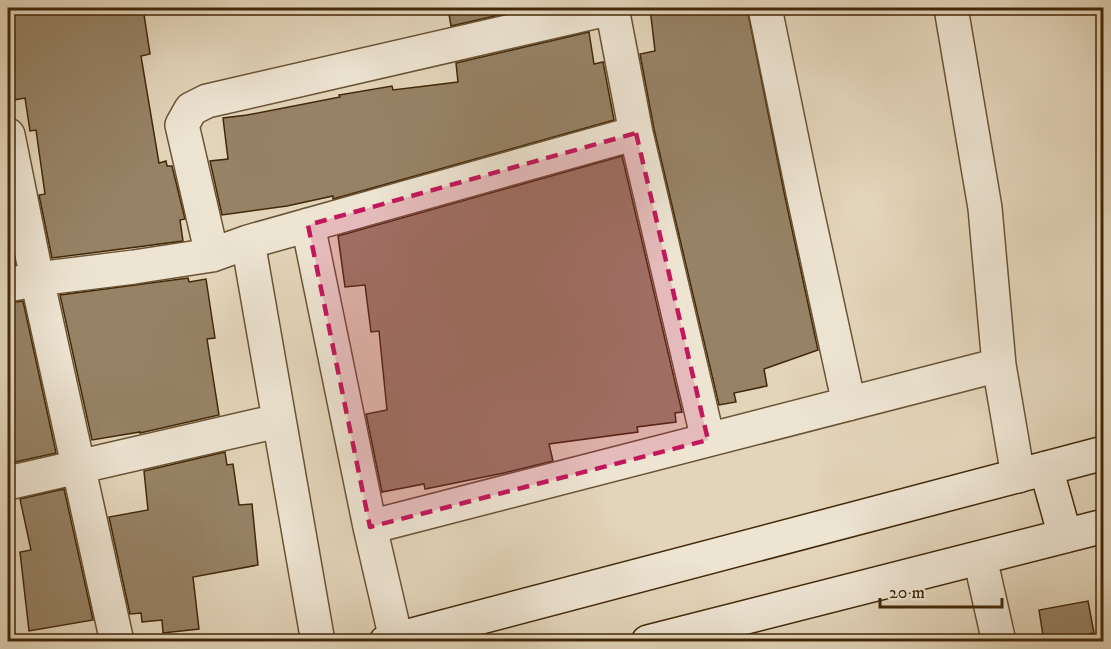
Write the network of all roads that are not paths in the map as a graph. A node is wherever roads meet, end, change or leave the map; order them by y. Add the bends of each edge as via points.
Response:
1 (612, 8) edge
2 (765, 8) edge
3 (951, 8) edge
4 (636, 133) junction
5 (8, 135) edge
6 (308, 225) junction
7 (248, 242) junction
8 (212, 255) junction
9 (22, 282) edge
10 (999, 365) junction
11 (849, 404) junction
12 (278, 421) junction
13 (708, 440) junction
14 (1104, 453) edge
15 (80, 466) junction
16 (1032, 472) junction
17 (8, 483) edge
18 (1104, 526) edge
19 (370, 527) junction
20 (1065, 536) junction
21 (980, 558) junction
22 (393, 641) edge
23 (117, 642) edge
24 (318, 642) edge
25 (648, 642) edge
26 (999, 642) edge

1 - 4 street
1 - 8 street via 207,101 191,109 182,125
2 - 11 street
3 - 10 street via 985,208
4 - 6 street
4 - 13 street
5 - 9 street
6 - 7 street
6 - 19 street
7 - 8 street
7 - 12 street
8 - 9 street
9 - 15 street
10 - 11 street
10 - 16 street
11 - 13 street
12 - 15 street
12 - 24 street
13 - 19 street
14 - 16 street
15 - 17 street
15 - 23 street
16 - 20 street
16 - 22 street
18 - 20 street
19 - 22 street
20 - 21 street
21 - 25 street
21 - 26 street

